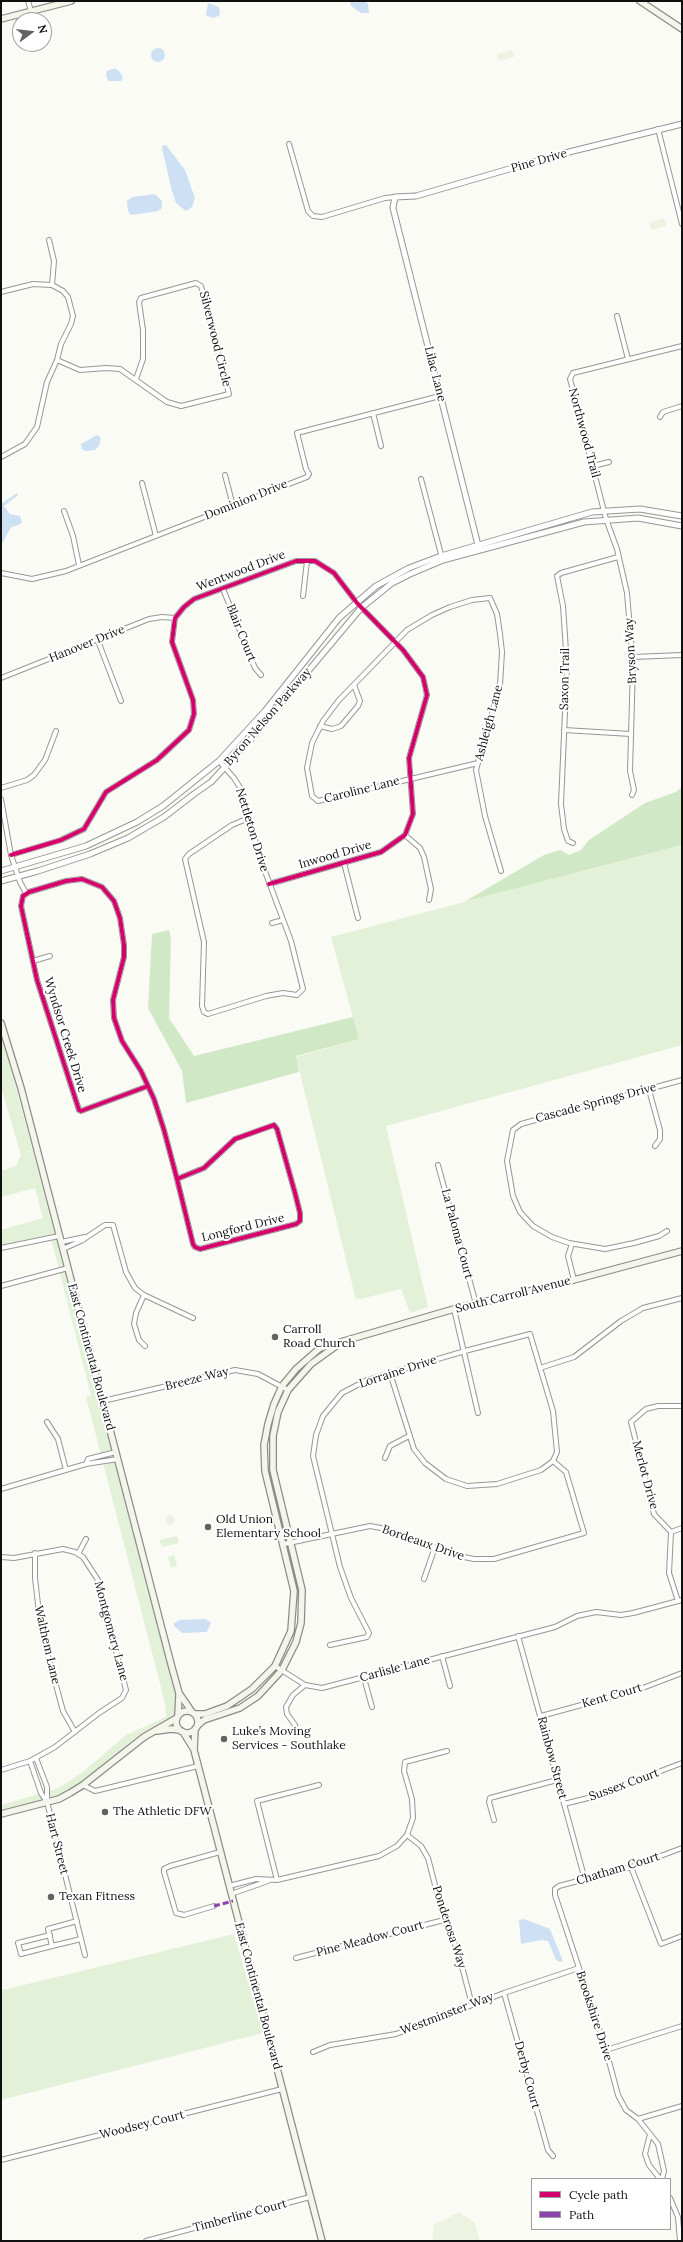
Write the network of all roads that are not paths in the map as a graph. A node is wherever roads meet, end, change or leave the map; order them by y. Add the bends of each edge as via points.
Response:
1 (28, 1) edge
2 (71, 1) edge
3 (640, 1) edge
4 (31, 11) junction
5 (1, 19) edge
6 (682, 29) edge
7 (682, 124) edge
8 (658, 129) junction
9 (289, 144) dead end
10 (395, 197) junction
11 (682, 224) edge
12 (49, 240) dead end
13 (52, 285) junction
14 (1, 292) edge
15 (617, 316) dead end
16 (682, 346) edge
17 (628, 359) junction
18 (57, 360) junction
19 (136, 379) junction
20 (440, 396) junction
21 (682, 406) edge
22 (373, 413) junction
23 (660, 417) dead end
24 (381, 446) dead end
25 (1, 457) edge
26 (609, 462) dead end
27 (593, 466) junction
28 (225, 475) dead end
29 (421, 479) dead end
30 (142, 483) dead end
31 (233, 506) junction
32 (64, 510) dead end
33 (605, 510) junction
34 (682, 516) edge
35 (606, 519) junction
36 (682, 526) edge
37 (156, 536) junction
38 (521, 536) junction
39 (479, 548) junction
40 (618, 557) junction
41 (442, 558) junction
42 (307, 561) junction
43 (80, 565) junction
44 (1, 573) edge
45 (223, 589) junction
46 (303, 596) dead end
47 (357, 603) junction
48 (361, 608) junction
49 (175, 618) junction
50 (98, 640) junction
51 (395, 642) junction
52 (682, 655) edge
53 (633, 657) junction
54 (262, 675) dead end
55 (1, 678) edge
56 (354, 685) junction
57 (121, 701) dead end
58 (320, 726) junction
59 (564, 730) junction
60 (56, 731) dead end
61 (631, 734) junction
62 (219, 761) junction
63 (478, 762) junction
64 (225, 768) junction
65 (410, 778) junction
66 (1, 788) edge
67 (632, 795) dead end
68 (1, 799) edge
69 (249, 818) junction
70 (405, 835) junction
71 (573, 843) dead end
72 (11, 855) junction
73 (344, 863) junction
74 (15, 868) junction
75 (1, 871) edge
76 (501, 871) dead end
77 (18, 876) junction
78 (1, 881) edge
79 (269, 884) junction
80 (26, 894) junction
81 (429, 900) dead end
82 (358, 918) dead end
83 (283, 920) junction
84 (272, 923) dead end
85 (50, 956) dead end
86 (33, 961) junction
87 (1, 1023) edge
88 (682, 1080) edge
89 (148, 1086) junction
90 (649, 1090) junction
91 (655, 1146) dead end
92 (438, 1165) dead end
93 (177, 1180) junction
94 (667, 1231) dead end
95 (85, 1237) junction
96 (60, 1239) junction
97 (572, 1244) junction
98 (1, 1248) edge
99 (63, 1249) junction
100 (682, 1251) edge
101 (68, 1268) junction
102 (574, 1280) junction
103 (1, 1286) edge
104 (144, 1295) junction
105 (682, 1298) edge
106 (476, 1304) junction
107 (454, 1309) junction
108 (193, 1318) dead end
109 (344, 1341) junction
110 (145, 1346) dead end
111 (465, 1351) junction
112 (540, 1368) junction
113 (390, 1373) junction
114 (282, 1386) junction
115 (288, 1390) junction
116 (103, 1401) junction
117 (682, 1406) edge
118 (478, 1413) dead end
119 (46, 1422) dead end
120 (409, 1436) junction
121 (116, 1452) junction
122 (385, 1458) dead end
123 (118, 1459) junction
124 (553, 1461) junction
125 (86, 1464) junction
126 (66, 1470) junction
127 (1, 1489) edge
128 (682, 1528) edge
129 (671, 1532) junction
130 (332, 1533) junction
131 (86, 1539) dead end
132 (291, 1541) junction
133 (284, 1544) junction
134 (435, 1547) junction
135 (35, 1553) junction
136 (78, 1554) junction
137 (1, 1557) edge
138 (424, 1580) dead end
139 (680, 1601) edge
140 (518, 1636) junction
141 (330, 1645) dead end
142 (442, 1656) junction
143 (275, 1666) junction
144 (282, 1670) junction
145 (682, 1674) edge
146 (364, 1678) junction
147 (305, 1685) junction
148 (450, 1686) dead end
149 (179, 1693) junction
150 (372, 1707) dead end
151 (194, 1713) junction
152 (178, 1716) junction
153 (541, 1716) junction
154 (295, 1725) dead end
155 (196, 1728) junction
156 (155, 1731) junction
157 (181, 1731) junction
158 (75, 1732) junction
159 (194, 1750) junction
160 (447, 1751) dead end
161 (36, 1758) junction
162 (30, 1761) junction
163 (682, 1762) edge
164 (198, 1766) junction
165 (1, 1770) edge
166 (557, 1780) junction
167 (83, 1785) junction
168 (319, 1785) dead end
169 (47, 1802) junction
170 (564, 1804) junction
171 (1, 1814) edge
172 (494, 1820) dead end
173 (407, 1835) junction
174 (682, 1848) edge
175 (220, 1852) junction
176 (631, 1867) junction
177 (268, 1880) junction
178 (277, 1880) junction
179 (585, 1880) junction
180 (229, 1886) junction
181 (555, 1889) joint
182 (231, 1894) junction
183 (214, 1906) dead end
184 (444, 1920) junction
185 (77, 1921) junction
186 (50, 1935) junction
187 (682, 1936) edge
188 (81, 1939) junction
189 (52, 1946) junction
190 (85, 1955) dead end
191 (296, 1958) dead end
192 (579, 1968) junction
193 (504, 1993) junction
194 (472, 2005) junction
195 (682, 2026) edge
196 (606, 2050) junction
197 (313, 2052) dead end
198 (282, 2089) junction
199 (682, 2106) edge
200 (638, 2119) junction
201 (650, 2134) junction
202 (553, 2156) dead end
203 (1, 2160) edge
204 (660, 2178) edge
205 (661, 2178) edge
206 (310, 2197) junction
207 (671, 2200) edge
208 (146, 2241) edge
209 (322, 2241) edge
210 (680, 2241) edge

1 - 4 street
2 - 4 main road
3 - 6 main road
4 - 5 main road
7 - 8 street, Pine Drive
8 - 10 street, Pine Drive via 416,196
8 - 11 street
9 - 10 street via 308,211 313,216
10 - 20 street, Lilac Lane via 393,208
12 - 13 street via 54,261
13 - 14 street via 33,284
13 - 18 street via 68,297 73,316
15 - 17 street
16 - 17 street, Northwood Trail
17 - 27 street, Northwood Trail via 571,375
18 - 19 street via 80,370 120,369
18 - 25 street via 47,382 37,427 25,444
19 - 19 street, Silverwood Circle via 143,359 143,330 139,302 141,298 196,283 201,286 229,394 181,406 167,402
20 - 22 street, Dominion Drive
20 - 39 street, Lilac Lane
21 - 23 street via 663,412
22 - 24 street
22 - 31 street, Dominion Drive via 297,433 308,476
26 - 27 street
27 - 33 street, Northwood Trail
28 - 31 street
29 - 41 street
30 - 37 street
31 - 37 street, Dominion Drive
32 - 43 street
33 - 34 street, Byron Nelson Parkway via 640,509
33 - 35 street, Bryson Way
33 - 38 street, Byron Nelson Parkway via 577,515
35 - 36 street, Byron Nelson Parkway via 638,518
35 - 38 street, Byron Nelson Parkway
35 - 40 street, Bryson Way
37 - 43 street, Dominion Drive
38 - 39 street, Byron Nelson Parkway
39 - 41 street, Byron Nelson Parkway
40 - 53 street, Bryson Way via 626,593
40 - 59 street, Saxon Trail via 557,576 563,606 567,666
41 - 47 street, Byron Nelson Parkway via 409,568 387,580
41 - 48 street, Byron Nelson Parkway via 392,583
42 - 45 street, Wentwood Drive via 296,561
42 - 46 street
42 - 47 street, Wentwood Drive via 316,561 334,573
43 - 44 street, Dominion Drive via 32,579
45 - 49 street, Wentwood Drive via 194,599
45 - 54 street, Blair Court via 255,668
47 - 48 street
47 - 62 street, Byron Nelson Parkway via 339,618 265,711
48 - 51 street
48 - 64 street, Byron Nelson Parkway
49 - 50 street, Hanover Drive via 149,619
49 - 72 street via 173,647 194,706 194,719 189,730 157,760 106,792 84,829 61,840
50 - 55 street, Hanover Drive
50 - 57 street
51 - 56 street
51 - 63 street, Ashleigh Lane via 407,630 432,615 472,600 490,598 497,614 500,634 500,685
51 - 65 street via 420,670 427,695 411,747
52 - 53 street
53 - 61 street, Bryson Way
56 - 58 street
56 - 58 street via 360,701 349,717 336,728
58 - 65 street, Caroline Lane via 312,743 307,768 312,796 316,800
59 - 61 street
59 - 71 street, Saxon Trail via 561,804 564,829 568,840
60 - 66 street via 34,776
61 - 67 street, Bryson Way via 630,771 634,790
62 - 64 street, Nettleton Drive
62 - 74 street, Byron Nelson Parkway via 163,806 132,825 86,846
63 - 65 street, Caroline Lane
63 - 76 street, Ashleigh Lane via 476,770 480,795
64 - 69 street, Nettleton Drive via 238,783
64 - 77 street, Byron Nelson Parkway via 211,782 164,817 128,838 90,854
65 - 70 street via 413,814
68 - 72 street
69 - 79 street, Nettleton Drive
69 - 83 street, Nettleton Drive via 232,825 185,859 204,942 202,1006 207,1014 283,992 297,995 302,992 297,962
70 - 73 street, Inwood Drive via 381,852
70 - 81 street via 420,848 424,857 431,889
72 - 74 street
73 - 79 street, Inwood Drive
73 - 82 street
74 - 75 street, Byron Nelson Parkway
74 - 77 street
77 - 78 street, Byron Nelson Parkway
77 - 80 street
79 - 83 street, Nettleton Drive
80 - 86 street, Wyndsor Creek Drive via 21,900 21,906
80 - 89 street, Longford Drive via 66,881 82,879 102,888 114,901 120,918 124,945 122,966 113,1000 114,1018 122,1041
83 - 84 street
85 - 86 street
86 - 89 street, Wyndsor Creek Drive via 45,1010 79,1110 81,1112
87 - 96 main road, East Continental Boulevard via 21,1088
88 - 90 street, Cascade Springs Drive
89 - 93 street, Longford Drive via 164,1130
90 - 91 street via 660,1130 660,1139
90 - 97 street, Cascade Springs Drive via 521,1124 513,1130 507,1161 508,1176 520,1212 533,1226 552,1237
92 - 106 street, La Paloma Court
93 - 93 street, Longford Drive via 193,1244 197,1249 300,1221 276,1126 266,1126 235,1139 204,1168
94 - 97 street via 660,1236 615,1248 593,1248
95 - 96 street
95 - 99 street
95 - 104 street via 105,1225 113,1225 129,1280
96 - 98 street
96 - 99 main road, East Continental Boulevard
97 - 102 street via 568,1256
99 - 101 main road, East Continental Boulevard
100 - 102 main road, South Carroll Avenue
101 - 103 street
101 - 116 main road, East Continental Boulevard
102 - 106 main road, South Carroll Avenue
104 - 108 street
104 - 110 street via 134,1324 139,1340
105 - 112 street via 643,1308 621,1321 574,1357
106 - 107 main road, South Carroll Avenue
107 - 109 main road, South Carroll Avenue
107 - 111 street
109 - 114 main road, South Carroll Avenue via 320,1348 296,1368
109 - 115 main road, South Carroll Avenue via 321,1355
111 - 112 street, Lorraine Drive via 530,1334
111 - 113 street, Lorraine Drive
111 - 118 street
112 - 124 street via 553,1411 557,1452
113 - 120 street
113 - 130 street, Lorraine Drive via 367,1380 342,1393 328,1408 319,1425 313,1456
114 - 115 street, Breeze Way
114 - 116 street, Breeze Way via 252,1372 235,1370
114 - 133 main road, South Carroll Avenue via 268,1424 264,1457 266,1478
115 - 132 main road, South Carroll Avenue via 277,1419 272,1457 274,1476
116 - 121 main road, East Continental Boulevard
117 - 129 street, Merlot Drive via 646,1409 631,1422 654,1514
119 - 126 street via 58,1439
120 - 122 street via 390,1446
120 - 124 street via 414,1449 425,1463 441,1476 460,1485 477,1487 497,1484 541,1470
121 - 123 main road, East Continental Boulevard
121 - 125 street via 88,1459
123 - 125 street
123 - 149 main road, East Continental Boulevard
124 - 134 street, Bordeaux Drive via 566,1472 584,1533 494,1559 459,1556
125 - 126 street
126 - 127 street
128 - 129 street
129 - 139 street via 669,1572
130 - 132 street, Bordeaux Drive
130 - 134 street, Bordeaux Drive via 370,1526
130 - 141 street, Lorraine Drive via 345,1583 369,1633 367,1637
131 - 136 street
132 - 133 street, Bordeaux Drive
132 - 144 main road, South Carroll Avenue via 300,1574 303,1601 299,1634
133 - 143 main road, South Carroll Avenue via 295,1600 291,1631
134 - 138 street
135 - 136 street via 63,1549
135 - 137 street via 14,1558
135 - 158 street, Walthem Lane via 35,1584 41,1630 63,1711
136 - 158 street, Montgomery Lane via 91,1567 98,1580 126,1690 124,1696
139 - 140 street, Carlisle Lane via 621,1615 596,1612 577,1616 554,1627
140 - 142 street, Carlisle Lane
140 - 153 street, Rainbow Street
142 - 146 street, Carlisle Lane
142 - 148 street
143 - 144 street, Carlisle Lane
143 - 151 main road, South Carroll Avenue via 237,1700 205,1714
144 - 147 street, Carlisle Lane
144 - 155 main road, South Carroll Avenue via 266,1689 250,1702 204,1720
145 - 153 street, Kent Court via 640,1689
146 - 147 street, Carlisle Lane via 322,1688
146 - 150 street
147 - 154 street via 293,1695 286,1707 287,1714
149 - 151 main road, East Continental Boulevard
149 - 152 main road, East Continental Boulevard
151 - 152 main road via 185,1711
151 - 155 main road via 198,1720
152 - 156 main road
152 - 157 main road via 176,1724
153 - 166 street, Rainbow Street
155 - 157 main road via 189,1732
155 - 159 main road, East Continental Boulevard
156 - 157 main road
156 - 167 main road
157 - 159 main road, East Continental Boulevard
158 - 161 street, Montgomery Lane
159 - 164 main road, East Continental Boulevard
160 - 173 street via 410,1760 403,1766 413,1813
161 - 162 street, Montgomery Lane
161 - 169 street via 48,1792
162 - 165 street, Montgomery Lane
162 - 169 street
163 - 170 street, Sussex Court via 592,1797
164 - 167 street via 95,1791
164 - 175 main road, East Continental Boulevard
166 - 170 street, Rainbow Street
166 - 172 street via 490,1798
167 - 169 main road via 59,1799
168 - 178 street via 257,1801
169 - 171 main road
169 - 185 street, Hart Street
170 - 179 street, Rainbow Street
173 - 178 street via 397,1846 379,1856
173 - 184 street, Ponderosa Way via 425,1851
174 - 176 street, Chatham Court
175 - 180 main road, East Continental Boulevard
175 - 183 street via 164,1869 174,1910 178,1914 184,1915
176 - 179 street, Chatham Court
176 - 187 street via 661,1944
177 - 178 street
177 - 180 street via 256,1879
177 - 182 street
179 - 181 street, Chatham Court
180 - 182 main road, East Continental Boulevard
181 - 192 street, Brookshire Drive via 556,1900
182 - 198 main road, East Continental Boulevard
184 - 191 street, Pine Meadow Court
184 - 194 street, Ponderosa Way via 458,1951
185 - 186 street via 48,1929
185 - 188 street, Hart Street
186 - 189 street
186 - 189 street via 18,1943 21,1954
188 - 189 street
188 - 190 street, Hart Street
192 - 193 street, Westminster Way
192 - 196 street, Brookshire Drive
193 - 194 street, Westminster Way
193 - 202 street, Derby Court via 548,2150
194 - 197 street, Westminster Way via 396,2034 330,2045
195 - 196 street
196 - 200 street, Brookshire Drive via 621,2102
198 - 203 street, Woodsey Court
198 - 206 main road, East Continental Boulevard
199 - 200 street
200 - 201 street, Brookshire Drive
201 - 204 street, Brookshire Drive via 645,2154 649,2165
201 - 205 street, Brookshire Drive via 658,2144 664,2170
206 - 208 street, Timberline Court
206 - 209 main road, East Continental Boulevard
207 - 210 street via 678,2217

